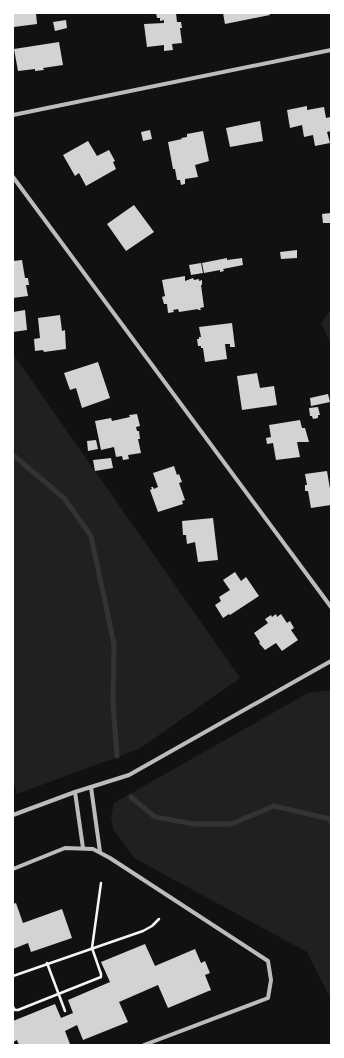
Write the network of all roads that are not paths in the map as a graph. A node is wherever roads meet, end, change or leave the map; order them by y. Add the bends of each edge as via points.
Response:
1 (331, 50) edge
2 (13, 115) edge
3 (13, 177) edge
4 (331, 607) edge
5 (331, 661) edge
6 (91, 787) junction
7 (75, 792) junction
8 (13, 815) edge
9 (83, 848) junction
10 (100, 852) junction
11 (13, 869) edge
12 (144, 1045) edge

1 - 2 street
3 - 4 street
5 - 6 street via 129,775
6 - 7 street
6 - 10 street
7 - 8 street
7 - 9 street
9 - 10 street
9 - 11 street via 65,848
10 - 12 street via 268,961 271,980 268,998

